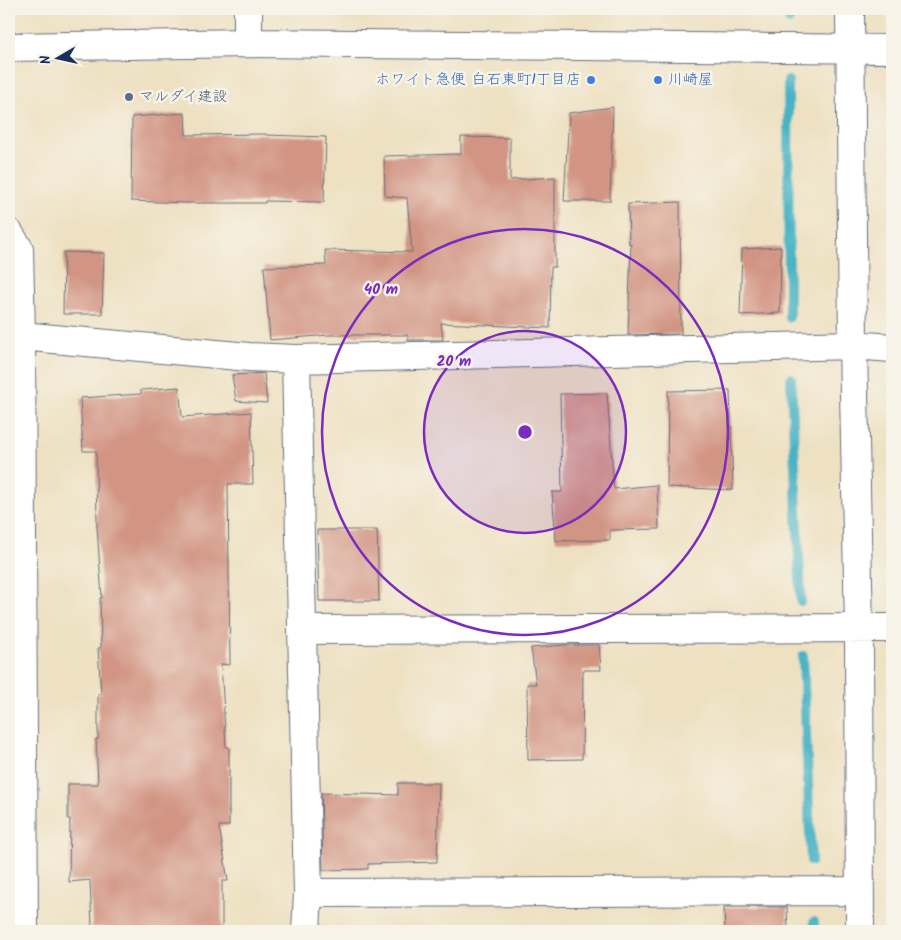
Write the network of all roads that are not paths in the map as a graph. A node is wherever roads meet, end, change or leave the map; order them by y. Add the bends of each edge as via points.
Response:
1 (248, 9) edge
2 (850, 9) edge
3 (248, 43) junction
4 (9, 47) edge
5 (850, 49) junction
6 (892, 49) edge
7 (9, 233) edge
8 (21, 336) junction
9 (853, 346) junction
10 (892, 348) edge
11 (296, 359) junction
12 (859, 628) junction
13 (892, 628) edge
14 (302, 630) junction
15 (859, 891) junction
16 (308, 893) junction
17 (24, 931) edge
18 (306, 931) edge
19 (860, 931) edge

1 - 3 street
2 - 5 street
3 - 4 street
3 - 5 street
5 - 6 street
5 - 9 street
7 - 8 street via 19,249
8 - 11 street
8 - 17 street
9 - 10 street
9 - 11 street
9 - 12 street
11 - 14 street
12 - 13 street
12 - 14 street
12 - 15 street
14 - 16 street
15 - 16 street
15 - 19 street
16 - 18 street

